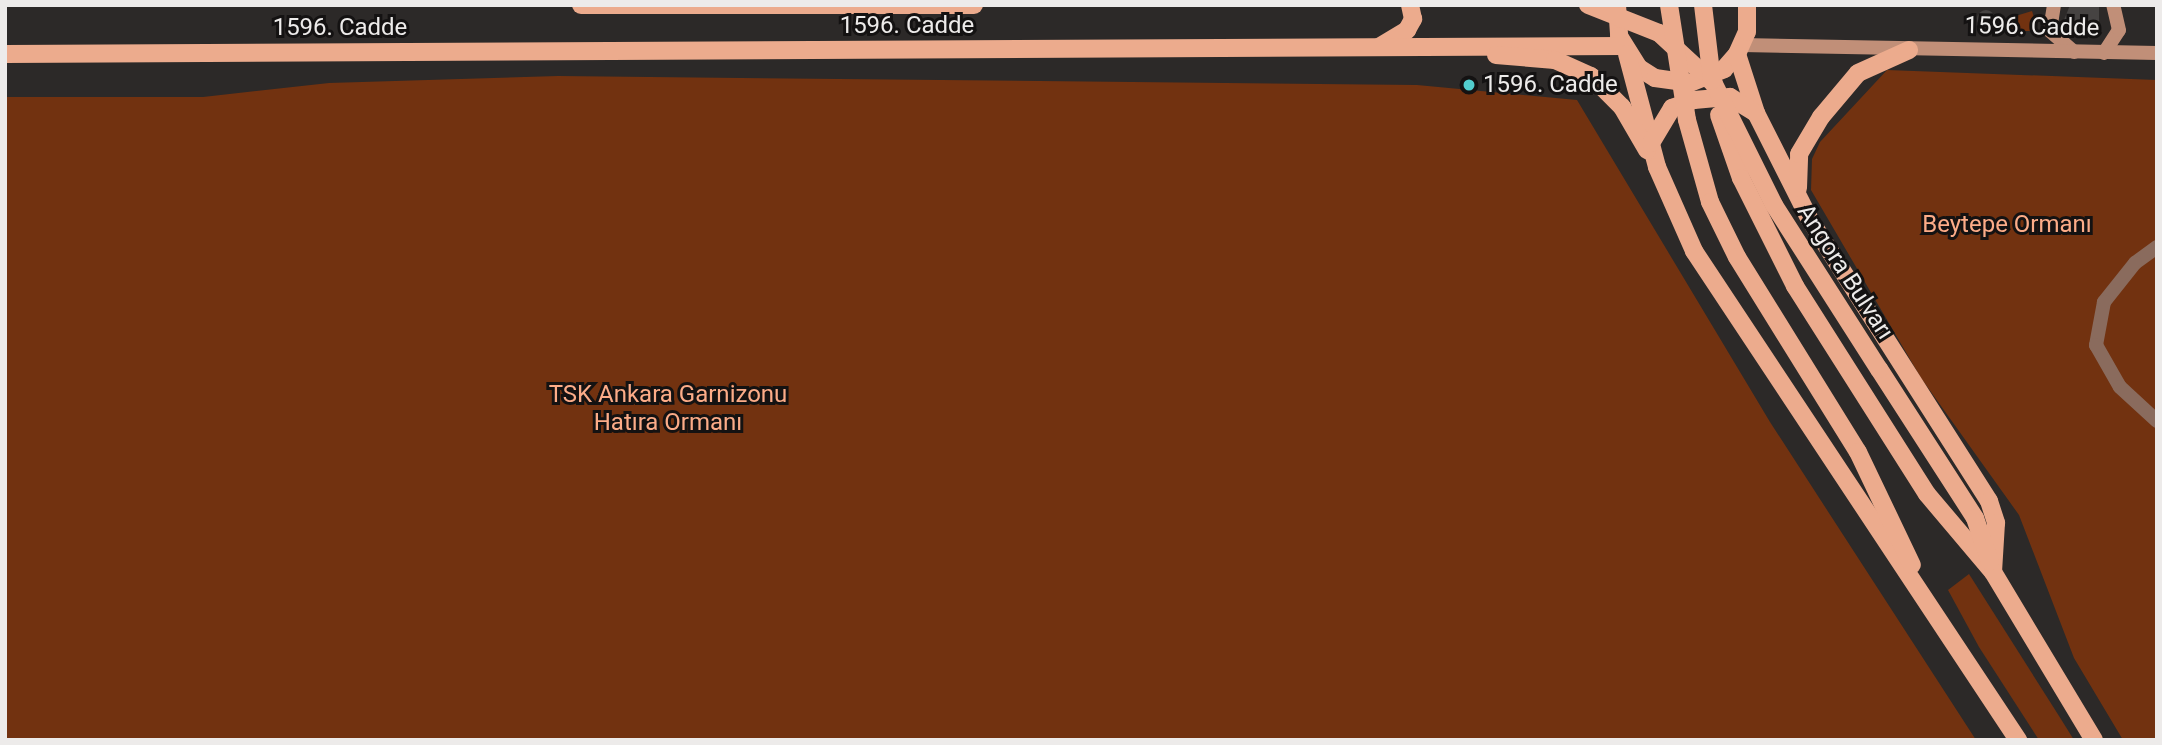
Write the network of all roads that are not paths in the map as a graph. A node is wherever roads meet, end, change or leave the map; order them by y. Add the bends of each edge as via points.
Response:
1 (582, 5) edge
2 (974, 5) edge
3 (1409, 5) edge
4 (1588, 5) edge
5 (1617, 5) edge
6 (1669, 5) edge
7 (1703, 5) edge
8 (1747, 5) edge
9 (2054, 5) edge
10 (2113, 5) edge
11 (1373, 49) junction
12 (1437, 49) junction
13 (1625, 50) junction
14 (1740, 50) junction
15 (1909, 50) junction
16 (2074, 52) junction
17 (2104, 53) junction
18 (2157, 53) edge
19 (5, 54) edge
20 (1756, 113) junction
21 (1651, 143) junction
22 (1657, 167) junction
23 (1799, 195) junction
24 (2157, 247) edge
25 (2157, 421) edge
26 (1993, 572) junction
27 (1917, 578) junction
28 (2018, 740) edge
29 (2094, 740) edge

1 - 2 main road, 1596. Cadde
3 - 11 main road via 1413,19 1407,30
4 - 26 main road, Angora Bulvarı, bridge via 1633,19 1677,47 1714,84 1774,205 1976,518
5 - 13 main road
6 - 27 main road, bridge via 1687,120 1710,202 1737,257 1858,453
7 - 26 main road, Angora Bulvarı, bridge via 1719,115 1741,178 1794,286 1927,494
8 - 14 main road
9 - 16 main road via 2050,31
10 - 17 main road via 2119,30
11 - 12 main road, 1596. Cadde
11 - 19 main road, 1596. Cadde
12 - 13 main road, 1596. Cadde via 1585,42
12 - 22 main road via 1577,67 1622,107
13 - 14 main road via 1655,78 1690,83 1724,69
13 - 21 main road
14 - 15 main road, 1596. Cadde
14 - 20 main road, Angora Bulvarı
15 - 16 main road, 1596. Cadde
15 - 23 main road via 1858,73 1821,117 1799,154
16 - 17 main road, 1596. Cadde
17 - 18 main road, 1596. Cadde
20 - 21 main road via 1730,97 1694,100 1672,108
20 - 23 main road, Angora Bulvarı
21 - 22 main road
22 - 27 main road via 1694,251 1738,325 1875,532
23 - 26 main road, Angora Bulvarı via 1989,501 1996,523
24 - 25 street via 2135,263 2104,302 2096,345 2120,387
26 - 29 main road, Angora Bulvarı
27 - 28 main road

